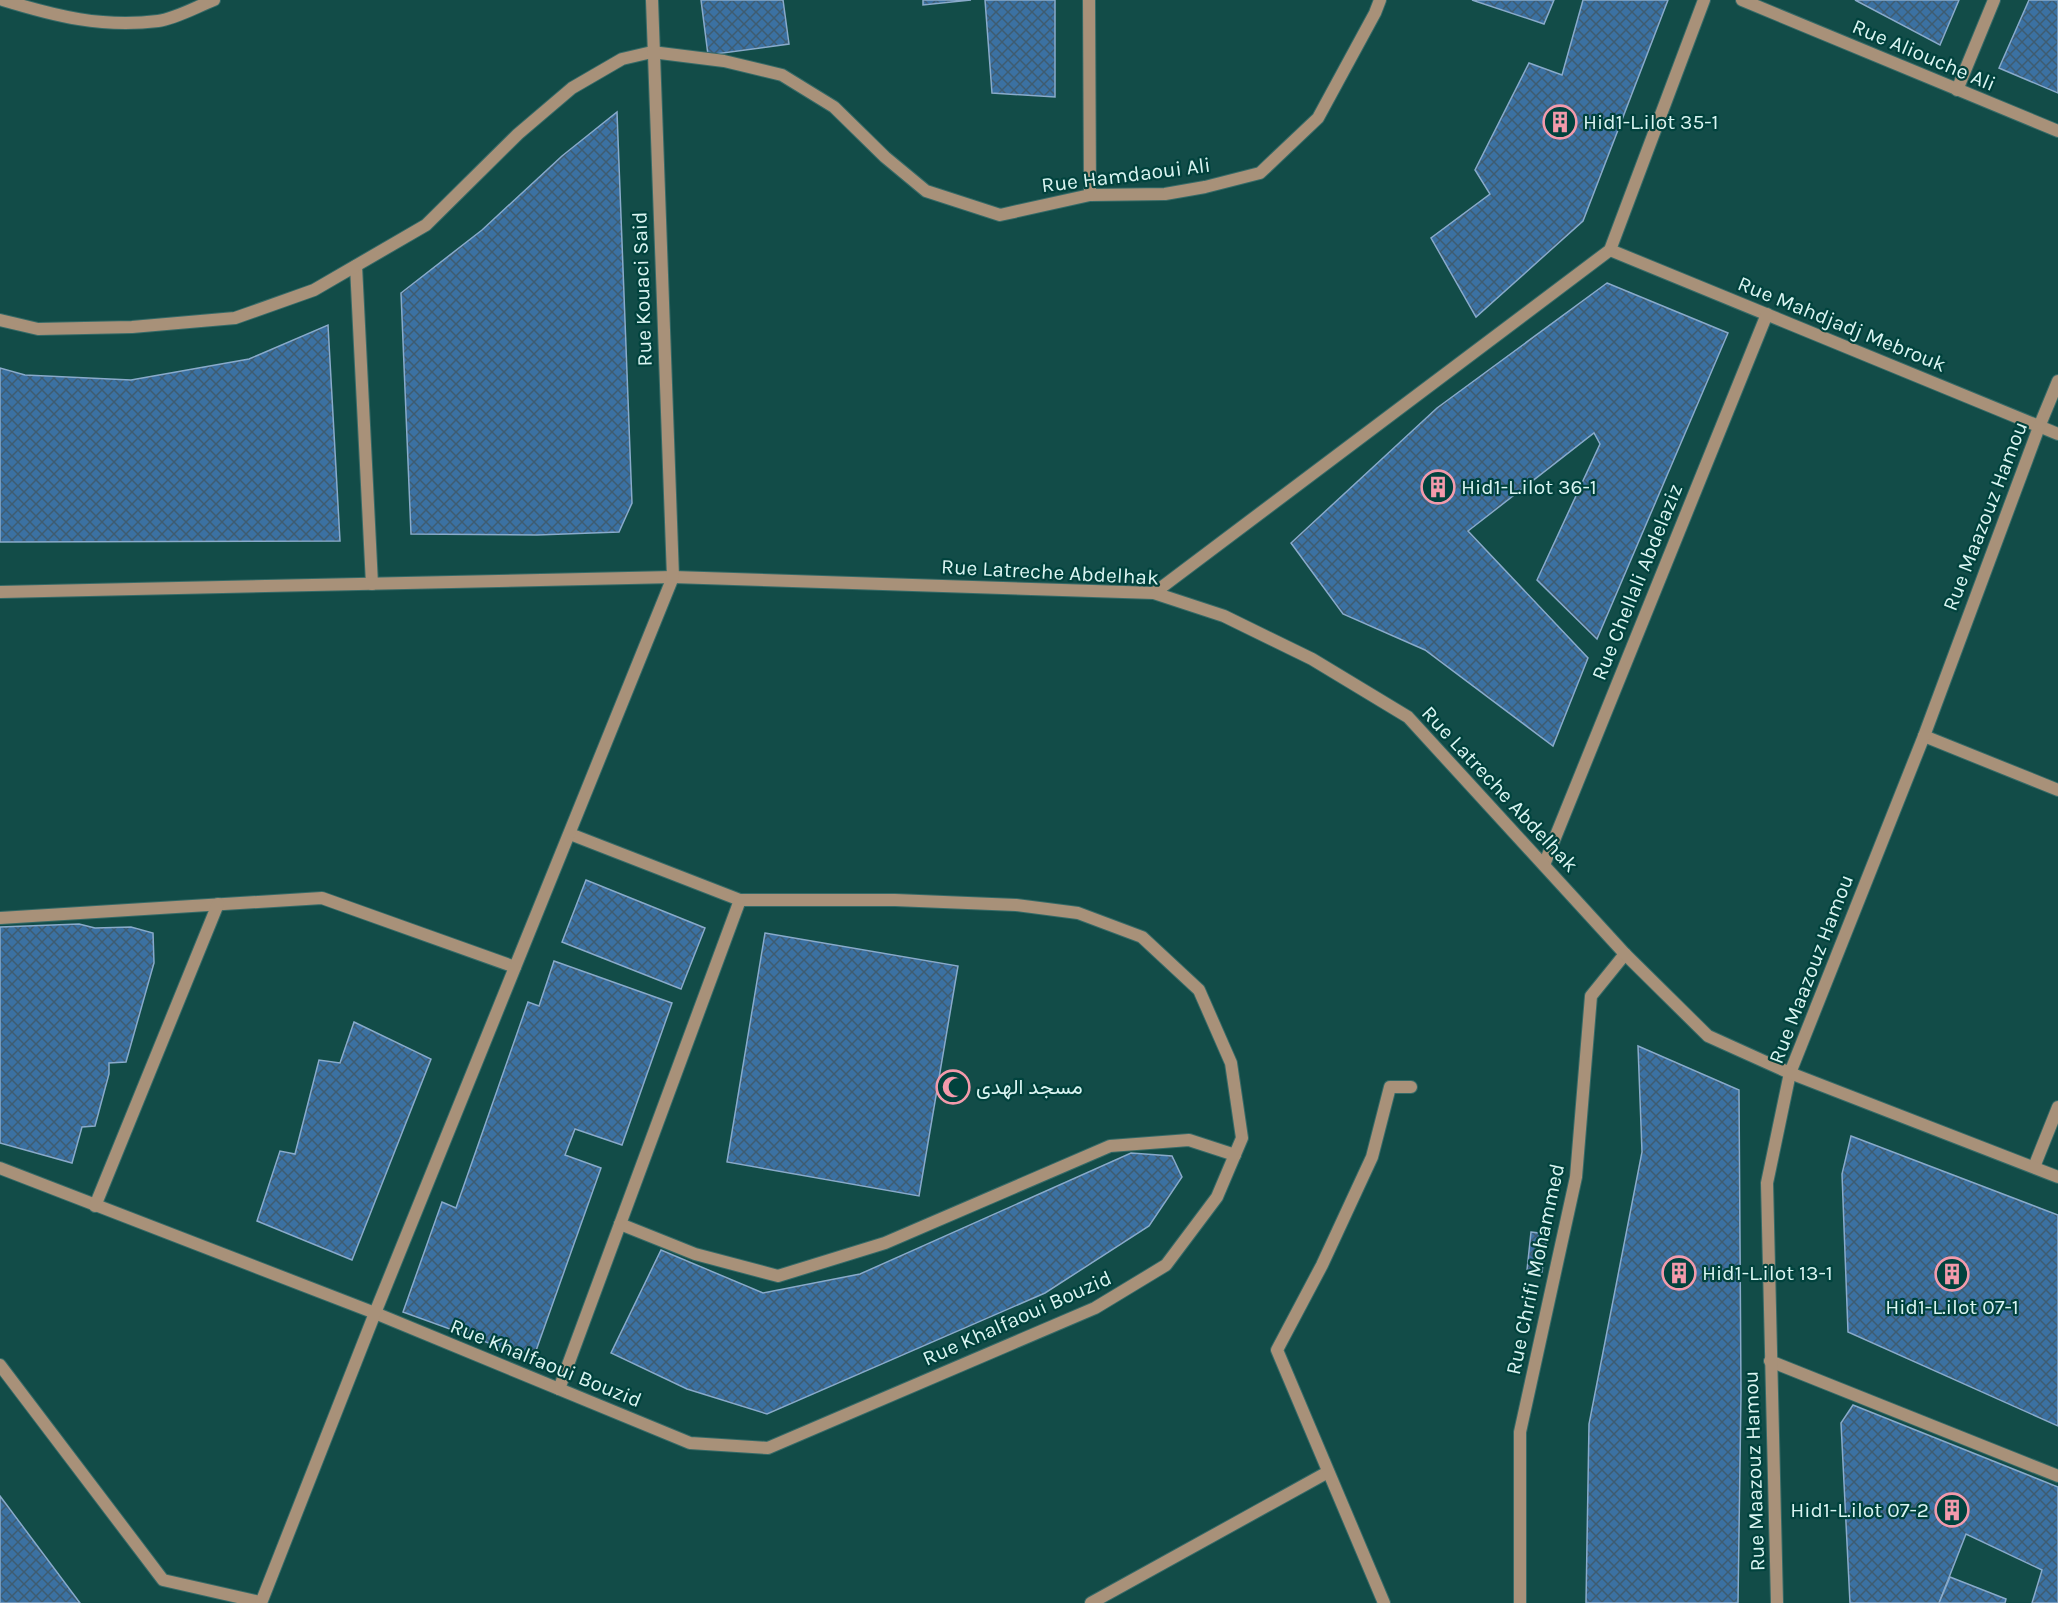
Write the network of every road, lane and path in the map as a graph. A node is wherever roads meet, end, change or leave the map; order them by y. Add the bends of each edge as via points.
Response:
1 (3, 0) edge
2 (214, 0) edge
3 (652, 0) edge
4 (1089, 0) edge
5 (1380, 0) edge
6 (1704, 0) edge
7 (1742, 0) edge
8 (1995, 0) edge
9 (652, 52) junction
10 (1957, 90) junction
11 (2058, 131) edge
12 (1090, 195) junction
13 (1610, 250) junction
14 (356, 266) junction
15 (1767, 314) junction
16 (0, 320) edge
17 (2058, 381) edge
18 (2039, 427) junction
19 (2058, 434) edge
20 (674, 577) junction
21 (372, 584) junction
22 (0, 592) edge
23 (1154, 593) junction
24 (1924, 736) junction
25 (2058, 790) edge
26 (570, 834) junction
27 (1544, 865) junction
28 (740, 900) junction
29 (218, 904) junction
30 (0, 918) edge
31 (1625, 954) junction
32 (515, 967) junction
33 (1790, 1073) junction
34 (1411, 1087) dead end
35 (2058, 1107) edge
36 (1235, 1155) junction
37 (2034, 1167) junction
38 (0, 1168) edge
39 (2058, 1177) edge
40 (96, 1206) junction
41 (620, 1224) junction
42 (375, 1313) junction
43 (1770, 1361) junction
44 (0, 1365) edge
45 (559, 1389) junction
46 (1328, 1472) junction
47 (2058, 1476) edge
48 (260, 1603) edge
49 (1090, 1603) edge
50 (1384, 1603) edge
51 (1520, 1603) edge
52 (1777, 1603) edge

1 - 2 street via 100,24 160,21
3 - 9 street, Rue Kouaci Said
4 - 12 street
5 - 12 street, Rue Hamdaoui Ali via 1318,118 1260,173 1165,194
6 - 13 street
7 - 10 street, Rue Aliouche Ali
8 - 10 street
9 - 12 street, Rue Hamdaoui Ali via 724,61 782,75 834,107 926,191 999,214
9 - 14 street via 622,59 572,88 518,134 426,225
9 - 20 street, Rue Kouaci Said
10 - 11 street, Rue Aliouche Ali
13 - 15 street, Rue Mahdjadj Mebrouk
13 - 23 street
14 - 16 street via 314,290 235,318 132,327 38,329
14 - 21 street
15 - 18 street, Rue Mahdjadj Mebrouk
15 - 27 street, Rue Chellali Abdelaziz
17 - 18 street, Rue Maazouz Hamou
18 - 19 street, Rue Mahdjadj Mebrouk
18 - 24 street, Rue Maazouz Hamou
20 - 21 street, Rue Latreche Abdelhak
20 - 23 street, Rue Latreche Abdelhak
20 - 26 street
21 - 22 street, Rue Latreche Abdelhak
23 - 27 street, Rue Latreche Abdelhak via 1224,616 1312,658 1408,717
24 - 25 street
24 - 33 street, Rue Maazouz Hamou
26 - 28 street, Rue Khalfaoui Bouzid
26 - 32 street
27 - 31 street, Rue Latreche Abdelhak
28 - 36 street, Rue Khalfaoui Bouzid via 1016,905 1078,913 1142,937 1199,990 1231,1063 1242,1138
28 - 41 street
29 - 30 street
29 - 32 street via 322,898
29 - 40 street
31 - 33 street, Rue Latreche Abdelhak via 1708,1036
31 - 51 street, Rue Chrifi Mohammed via 1591,996 1576,1177 1520,1432
32 - 42 street
33 - 37 street, Rue Latreche Abdelhak
33 - 43 street, Rue Maazouz Hamou via 1767,1183
34 - 46 street via 1390,1087 1372,1157 1277,1350
35 - 37 street
36 - 41 street via 1189,1140 1110,1146 885,1243 778,1276 695,1254
36 - 45 street, Rue Khalfaoui Bouzid via 1217,1197 1166,1265 1095,1308 768,1448 690,1443
37 - 39 street, Rue Latreche Abdelhak
38 - 40 street, Rue Khalfaoui Bouzid
40 - 42 street, Rue Khalfaoui Bouzid
41 - 45 street
42 - 45 street, Rue Khalfaoui Bouzid
42 - 48 street
43 - 47 street
43 - 52 street, Rue Maazouz Hamou
44 - 48 street via 163,1580
46 - 49 street
46 - 50 street

